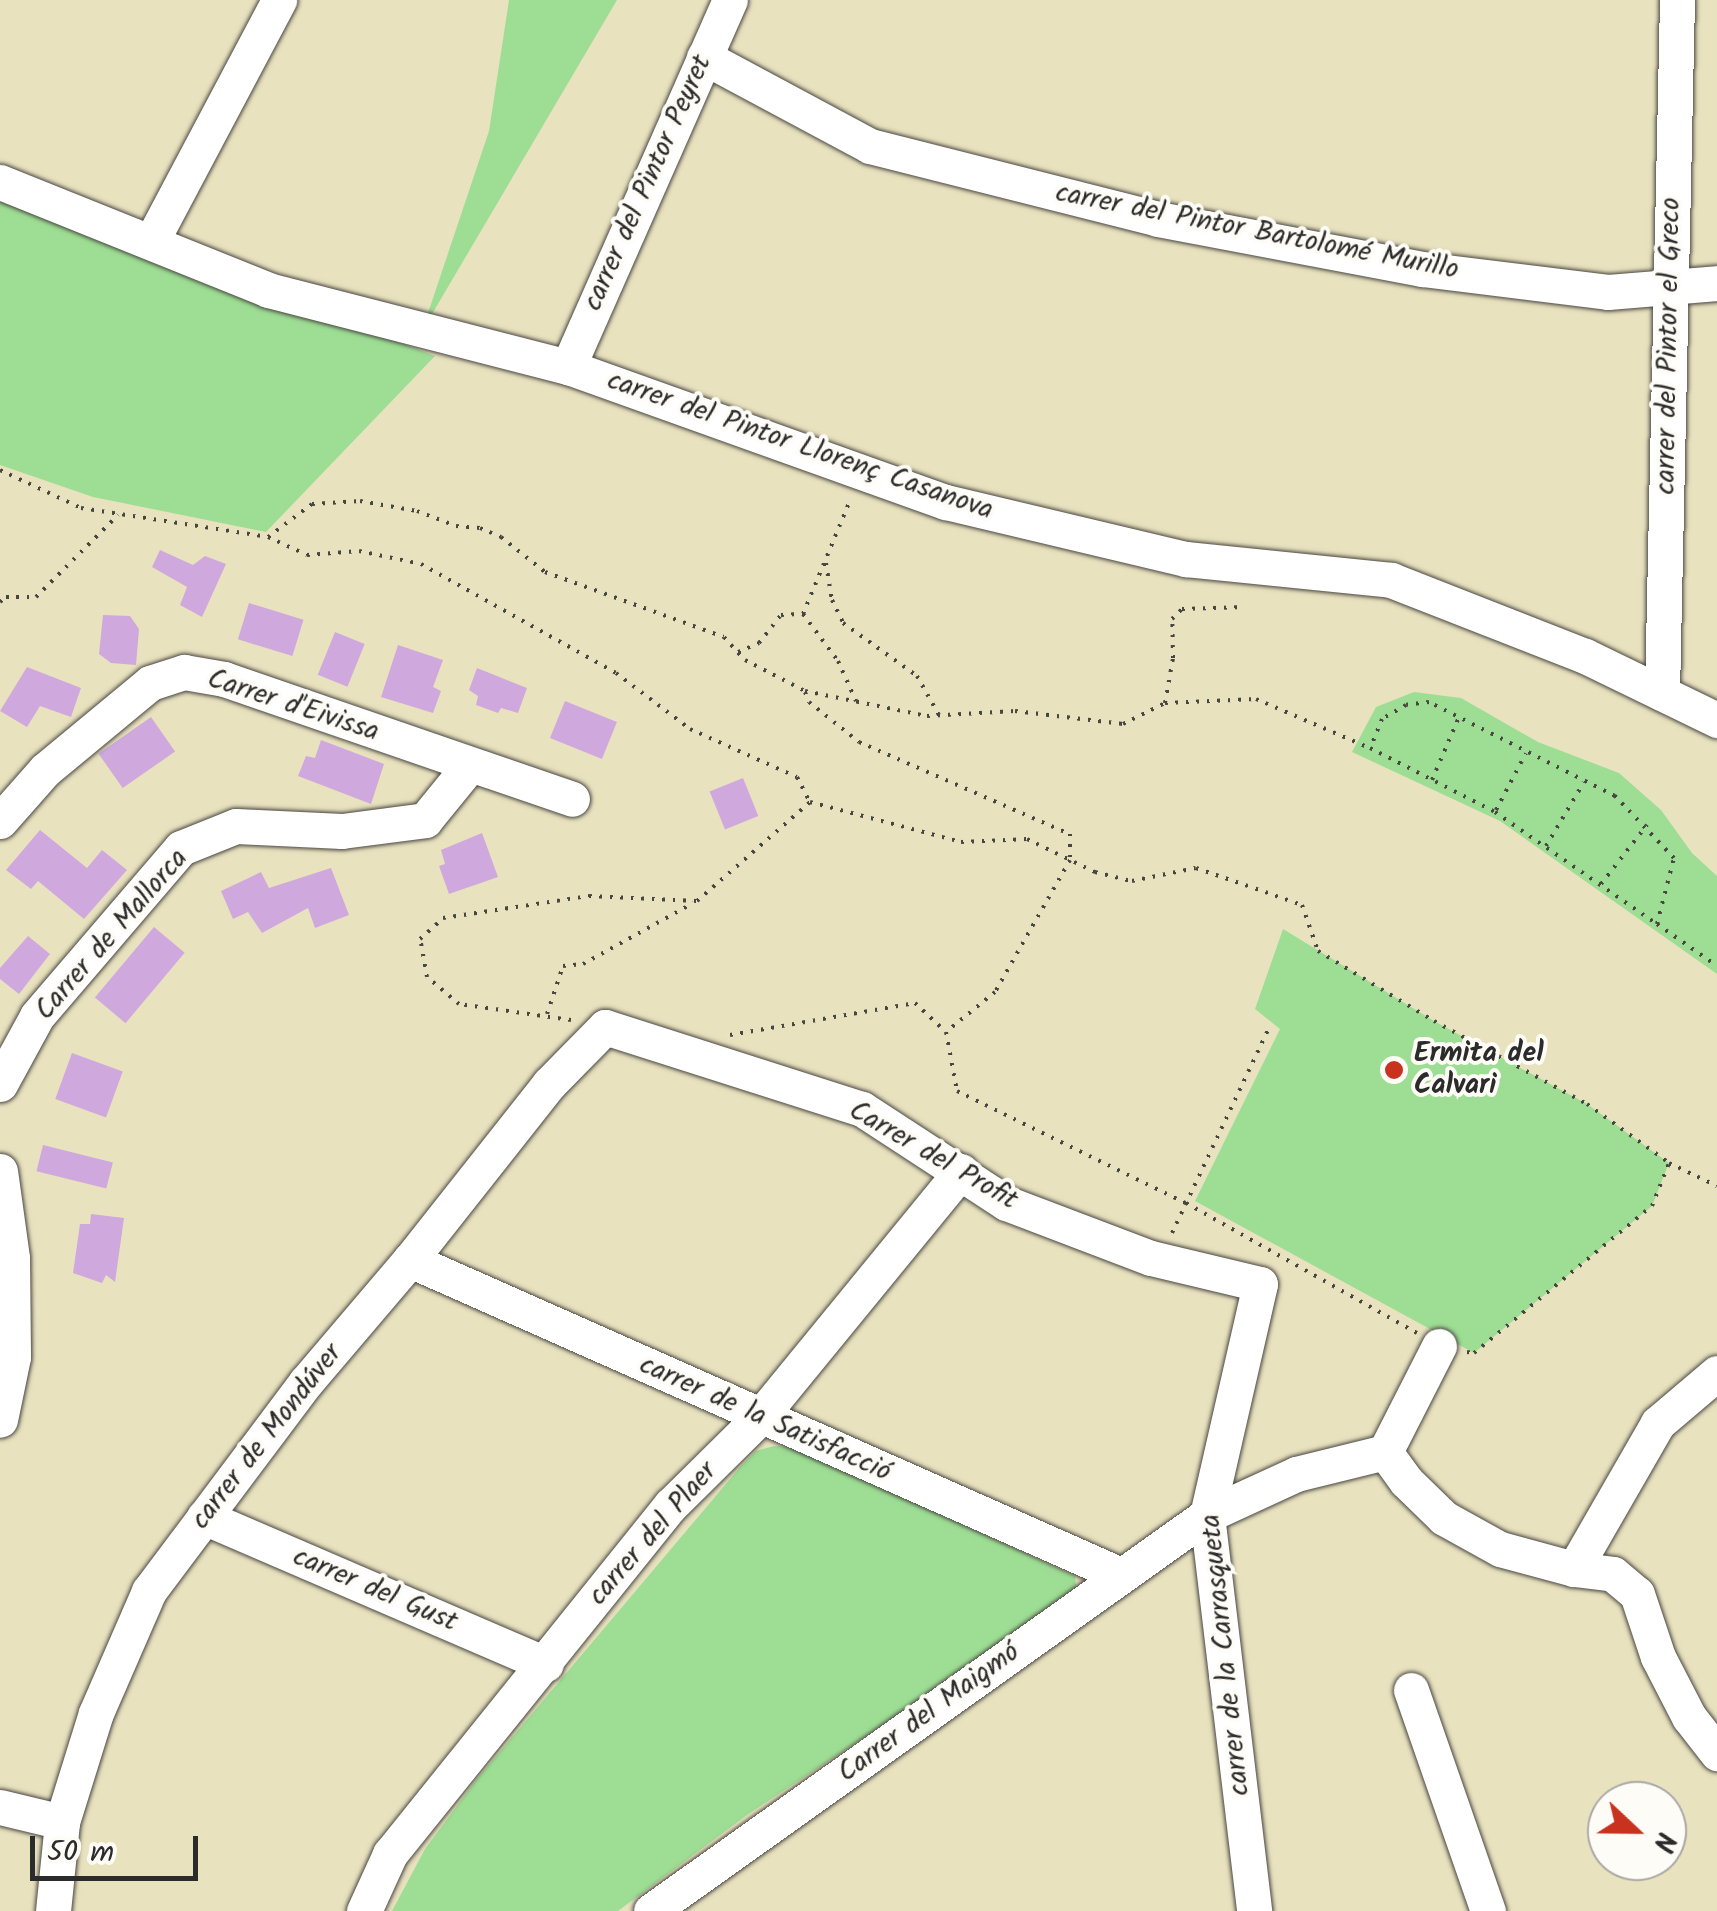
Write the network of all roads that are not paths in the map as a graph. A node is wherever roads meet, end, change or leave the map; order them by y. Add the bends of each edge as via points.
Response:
1 (730, 0) edge
2 (1677, 0) edge
3 (274, 1) edge
4 (704, 57) junction
5 (0, 182) edge
6 (151, 242) junction
7 (1717, 283) edge
8 (1671, 284) junction
9 (568, 366) junction
10 (1662, 693) junction
11 (1717, 720) edge
12 (468, 766) junction
13 (572, 799) dead end
14 (0, 821) edge
15 (605, 1027) joint
16 (0, 1084) edge
17 (0, 1171) edge
18 (961, 1171) junction
19 (410, 1260) junction
20 (1260, 1284) joint
21 (1438, 1346) road end
22 (1717, 1373) edge
23 (760, 1418) junction
24 (0, 1420) edge
25 (1385, 1452) junction
26 (1207, 1515) junction
27 (204, 1517) junction
28 (1574, 1570) junction
29 (1121, 1575) junction
30 (546, 1664) junction
31 (1412, 1690) dead end
32 (1717, 1753) edge
33 (0, 1807) edge
34 (62, 1822) junction
35 (53, 1911) edge
36 (364, 1911) edge
37 (650, 1911) edge
38 (1254, 1911) edge
39 (1488, 1911) edge

1 - 4 street, carrer del Pintor Peyret
2 - 8 street, carrer del Pintor el Greco
3 - 6 street
4 - 8 street, carrer del Pintor Bartolomé Murillo via 870,146 1158,219 1422,268 1608,292
4 - 9 street, carrer del Pintor Peyret
5 - 6 street, carrer del Pintor Llorenç Casanova
6 - 9 street, carrer del Pintor Llorenç Casanova via 268,290
7 - 8 street, carrer del Pintor Bartolomé Murillo
8 - 10 street, carrer del Pintor el Greco
9 - 10 street, carrer del Pintor Llorenç Casanova via 946,502 1186,559 1391,580
10 - 11 street, carrer del Pintor Llorenç Casanova
12 - 13 street, Carrer d'Eivissa
12 - 14 street, Carrer d'Eivissa via 224,679 184,672 150,683 44,770
12 - 16 street, Carrer de Mallorca via 424,820 342,832 236,826 181,848 37,1016
15 - 18 street, Carrer del Profit via 862,1109
15 - 19 street, carrer de Mondúver via 549,1084
17 - 24 street via 12,1258 14,1356
18 - 20 street, Carrer del Profit via 1006,1202 1133,1251
18 - 23 street, carrer del Plaer
19 - 23 street, carrer de la Satisfacció
19 - 27 street, carrer de Mondúver
20 - 26 street, carrer de la Carrasqueta
21 - 25 street
22 - 28 street via 1658,1423
23 - 29 street, carrer de la Satisfacció
23 - 30 street, carrer del Plaer via 671,1505
25 - 26 street, Carrer del Maigmó via 1296,1474
25 - 28 street via 1444,1518 1500,1549
26 - 29 street, Carrer del Maigmó
26 - 38 street, carrer de la Carrasqueta
27 - 30 street, carrer del Gust
27 - 34 street, carrer de Mondúver via 149,1591 96,1713
28 - 32 street via 1613,1574 1637,1594 1688,1717
29 - 37 street, Carrer del Maigmó
30 - 36 street, carrer del Plaer via 390,1854
31 - 39 street
33 - 34 street
34 - 35 street, carrer de Mondúver

